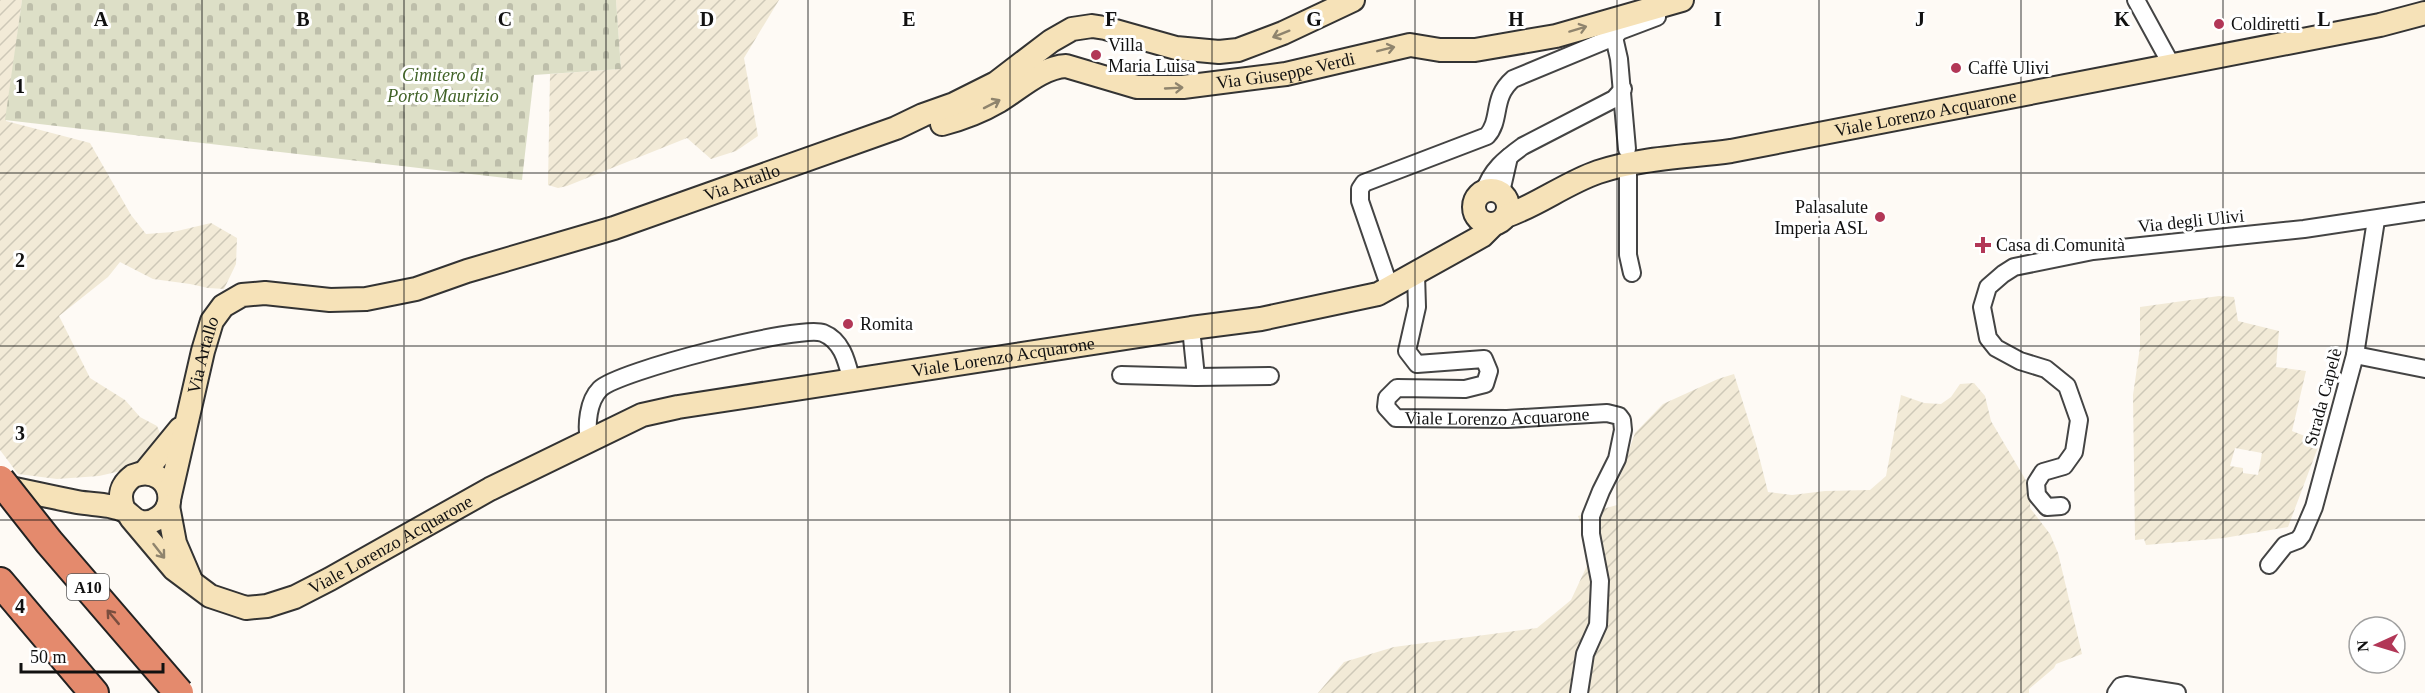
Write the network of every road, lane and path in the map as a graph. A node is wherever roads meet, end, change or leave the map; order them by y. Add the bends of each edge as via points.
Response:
1 (1353, 0) edge
2 (1682, 0) edge
3 (1692, 0) edge
4 (2136, 0) edge
5 (2425, 13) edge
6 (1614, 37) junction
7 (2171, 64) junction
8 (1623, 89) junction
9 (896, 128) junction
10 (1627, 157) junction
11 (1494, 206) junction
12 (2425, 211) edge
13 (2376, 220) junction
14 (1632, 273) dead end
15 (1416, 274) junction
16 (1390, 288) junction
17 (1191, 328) junction
18 (2355, 355) junction
19 (2425, 369) edge
20 (1121, 375) dead end
21 (1270, 376) dead end
22 (1196, 377) junction
23 (852, 382) junction
24 (187, 421) junction
25 (589, 441) junction
26 (144, 473) junction
27 (0, 480) edge
28 (0, 486) edge
29 (122, 488) junction
30 (169, 500) junction
31 (78, 502) junction
32 (2061, 506) dead end
33 (128, 514) junction
34 (2269, 565) dead end
35 (190, 580) junction
36 (0, 582) edge
37 (94, 693) edge
38 (179, 693) edge
39 (1579, 693) edge
40 (2116, 693) edge
41 (2177, 693) edge

1 -> 9 street, Via Artallo via 1283,33 1238,50 1219,52 1176,48 1105,28 1072,29 986,88
9 -> 2 street, Via Giuseppe Verdi via 945,124 990,106 1058,67 1137,87 1183,87 1286,74 1396,46 1475,50 1556,36
3 - 6 street via 1683,8 1620,31
4 - 7 street
5 - 7 street, Viale Lorenzo Acquarone
6 - 8 street
6 - 16 street via 1513,79 1502,91 1492,131 1487,136 1364,183 1360,201
7 - 10 street, Viale Lorenzo Acquarone via 1731,151
8 - 10 street
8 - 11 street via 1614,99 1509,156
9 - 24 street, Via Artallo via 614,228 416,289 366,299 242,295 223,306 212,321
10 - 11 street, Viale Lorenzo Acquarone via 1526,209
10 - 14 street via 1628,255
11 - 15 street, Viale Lorenzo Acquarone via 1461,248
12 - 13 street, Via degli Ulivi
13 - 18 street, Strada Capelè
13 - 32 street, Via degli Ulivi via 2093,251 2014,267 2002,274 1988,287 1982,307 1988,338 1996,348 2046,369 2067,386 2079,420 2074,452 2064,466 2043,472 2036,483 2037,495 2047,507
15 - 16 street, Viale Lorenzo Acquarone
15 - 39 street, Viale Lorenzo Acquarone via 1417,308 1407,351 1417,364 1484,359 1489,371 1485,384 1465,389 1397,388 1387,398 1386,407 1396,418 1507,419 1607,413 1622,420 1617,459 1592,516 1600,605 1598,625 1585,654
16 - 17 street, Viale Lorenzo Acquarone via 1317,308
17 - 22 street
17 - 23 street, Viale Lorenzo Acquarone
18 - 19 street
18 - 34 street, Strada Capelè via 2314,507 2298,540 2285,545
20 - 22 street
21 - 22 street
23 - 25 street, Viale Lorenzo Acquarone via 642,415
23 - 25 street via 847,359 834,339 821,332 712,350 625,375 600,388 588,419
24 - 26 street, Via Artallo
24 - 30 street, Via Artallo
25 - 35 street, Viale Lorenzo Acquarone via 489,489 295,597 246,608 210,596
26 - 29 street, Via Artallo via 134,476
26 - 30 street via 158,477 168,487
38 -> 27 highway, A10, bridge
28 - 31 street, Via Artallo
29 - 31 street, Via Artallo
29 - 33 street via 120,495
30 - 33 street, Via Artallo via 162,516 153,521 142,522
30 - 35 street via 175,543
31 - 33 street, Via Artallo
33 -> 35 street, Viale Lorenzo Acquarone via 174,569
36 - 37 highway
40 - 41 street via 2126,685

